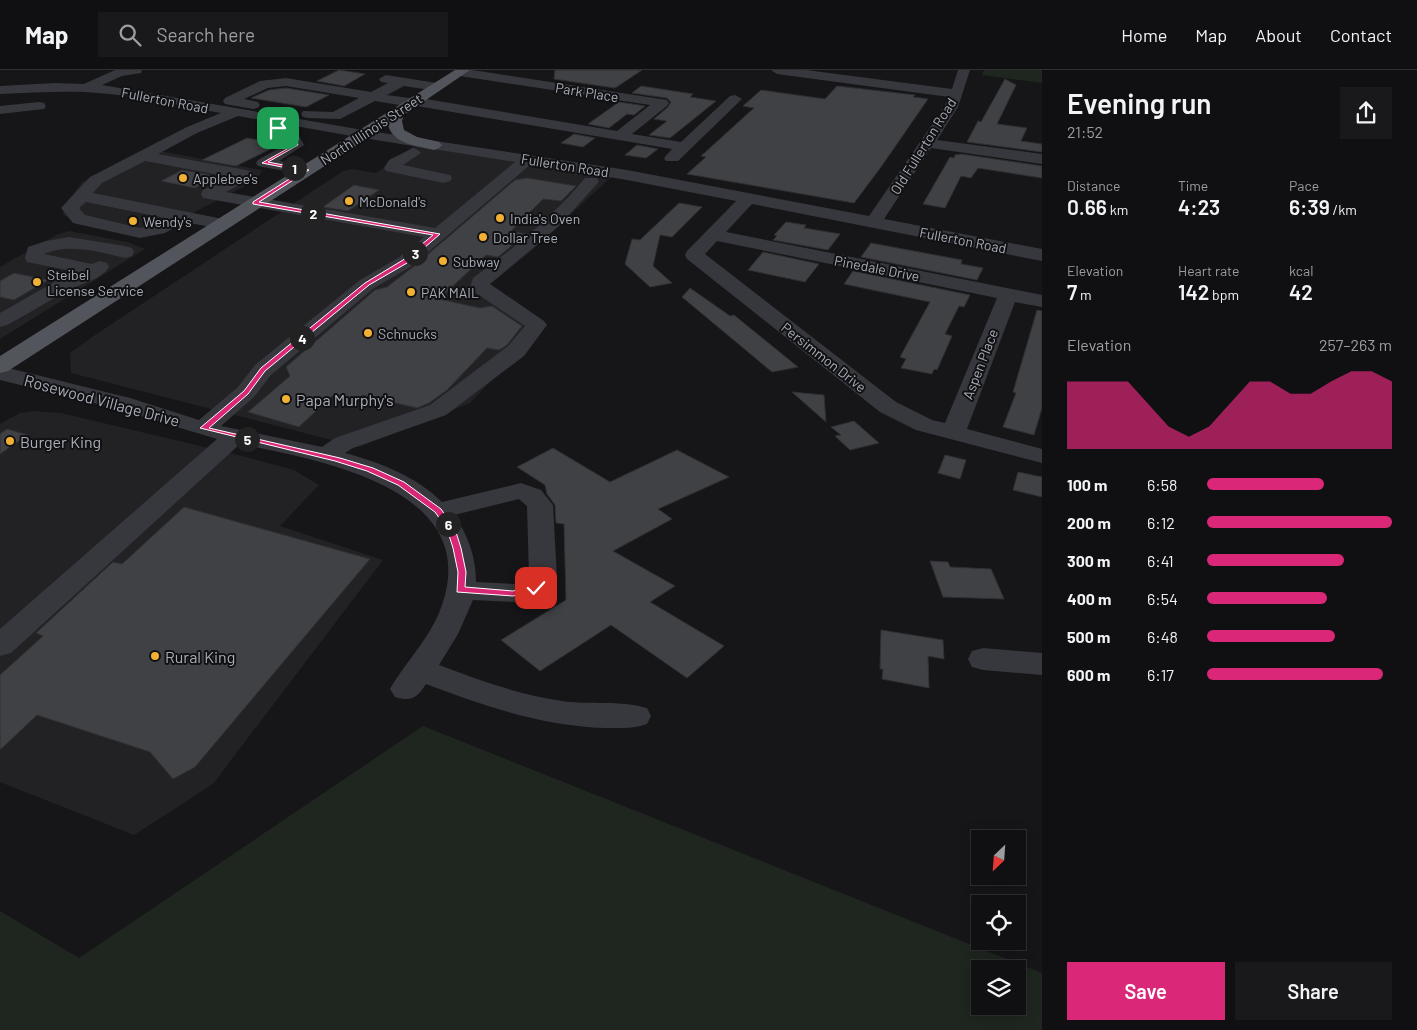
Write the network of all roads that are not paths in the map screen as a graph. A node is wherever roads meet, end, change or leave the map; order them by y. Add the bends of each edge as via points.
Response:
1 (136, 70) edge
2 (777, 70) edge
3 (964, 70) edge
4 (462, 71) edge
5 (116, 72) edge
6 (378, 72) dead end
7 (403, 81) junction
8 (440, 85) junction
9 (86, 88) junction
10 (0, 90) edge
11 (348, 94) junction
12 (958, 94) junction
13 (371, 98) junction
14 (736, 99) dead end
15 (413, 102) junction
16 (39, 106) dead end
17 (0, 110) edge
18 (396, 113) junction
19 (234, 114) junction
20 (307, 114) junction
21 (211, 116) junction
22 (289, 122) junction
23 (362, 134) junction
24 (620, 136) junction
25 (928, 143) junction
26 (434, 145) junction
27 (685, 147) junction
28 (158, 148) junction
29 (413, 153) dead end
30 (143, 156) junction
31 (528, 158) junction
32 (1042, 159) edge
33 (261, 164) junction
34 (307, 170) junction
35 (444, 178) dead end
36 (648, 179) junction
37 (96, 180) junction
38 (592, 181) dead end
39 (124, 185) dead end
40 (82, 196) junction
41 (748, 199) junction
42 (255, 203) junction
43 (181, 216) junction
44 (873, 223) junction
45 (222, 224) junction
46 (438, 234) junction
47 (713, 235) junction
48 (1042, 254) edge
49 (88, 274) junction
50 (123, 287) junction
51 (1008, 294) junction
52 (1042, 300) edge
53 (0, 321) edge
54 (0, 366) edge
55 (0, 373) edge
56 (0, 388) edge
57 (204, 428) junction
58 (953, 434) junction
59 (235, 436) junction
60 (325, 456) junction
61 (1042, 456) edge
62 (438, 511) junction
63 (460, 590) junction
64 (0, 646) edge
65 (983, 659) dead end
66 (1042, 664) edge
67 (635, 716) dead end

1 - 5 street
2 - 12 street, Old Fullerton Road
3 - 12 street
4 - 8 main road, North Illinois Street
4 - 24 street, Park Place via 662,103
5 - 9 street
6 - 8 street
7 - 8 street
7 - 11 street via 377,79
7 - 13 street
8 - 15 main road, North Illinois Street
9 - 10 street, Fullerton Road
9 - 21 street, Fullerton Road via 118,91
11 - 13 street
11 - 19 street via 273,82 265,84
11 - 20 street
12 - 25 street, Old Fullerton Road
13 - 15 street
13 - 20 street via 335,116
14 - 27 street
15 - 18 main road, North Illinois Street
15 - 24 street
16 - 17 street
18 - 23 main road, North Illinois Street
18 - 26 main road via 393,127 397,132
19 - 20 street
19 - 21 street, Fullerton Road
19 - 22 street, Fullerton Road
20 - 22 street
21 - 28 street
22 - 23 street, Fullerton Road
22 - 33 street via 262,132 294,139 296,145
23 - 26 street, Fullerton Road
23 - 34 main road, North Illinois Street
24 - 27 street
25 - 32 street
25 - 44 street, Old Fullerton Road
26 - 31 street, Fullerton Road
27 - 36 street
28 - 30 street
28 - 33 street
29 - 35 street via 392,168
30 - 37 street
30 - 42 street via 246,175 203,197
31 - 36 street, Fullerton Road
31 - 46 street
33 - 34 street
34 - 42 main road, North Illinois Street
36 - 41 street, Fullerton Road
37 - 39 street
37 - 40 street
38 - 60 street via 575,202 525,249 480,282 480,287 537,325 516,351 438,410 344,443
40 - 43 street
40 - 43 street via 70,208 79,219 140,233 159,229
41 - 44 street, Fullerton Road
41 - 47 street, Persimmon Drive
42 - 45 main road, North Illinois Street
42 - 46 street
43 - 45 street
44 - 48 street, Fullerton Road
45 - 50 main road, North Illinois Street
46 - 57 street via 405,262 367,284 263,370 246,392
47 - 51 street, Pinedale Drive
47 - 58 street, Persimmon Drive via 694,255 888,407 924,425
49 - 49 street via 125,252 68,241 48,244 35,251 34,258
49 - 50 street
49 - 53 street
50 - 54 main road, North Illinois Street
51 - 52 street, Pinedale Drive
51 - 58 street, Aspen Place
55 - 57 street, Rosewood Village Drive
56 - 57 street, Rosewood Village Drive via 127,419
57 - 59 street, Rosewood Village Drive
58 - 61 street, Persimmon Drive
59 - 60 street, Rosewood Village Drive
59 - 64 street
60 - 62 street, Rosewood Village Drive via 401,483
62 - 63 street, Rosewood Village Drive via 451,529 457,548 462,572
62 - 63 street via 521,491 532,494 540,505 544,578 536,588 513,593
63 - 67 street, Rosewood Village Drive via 452,616 413,680 457,684 551,711
65 - 66 street

